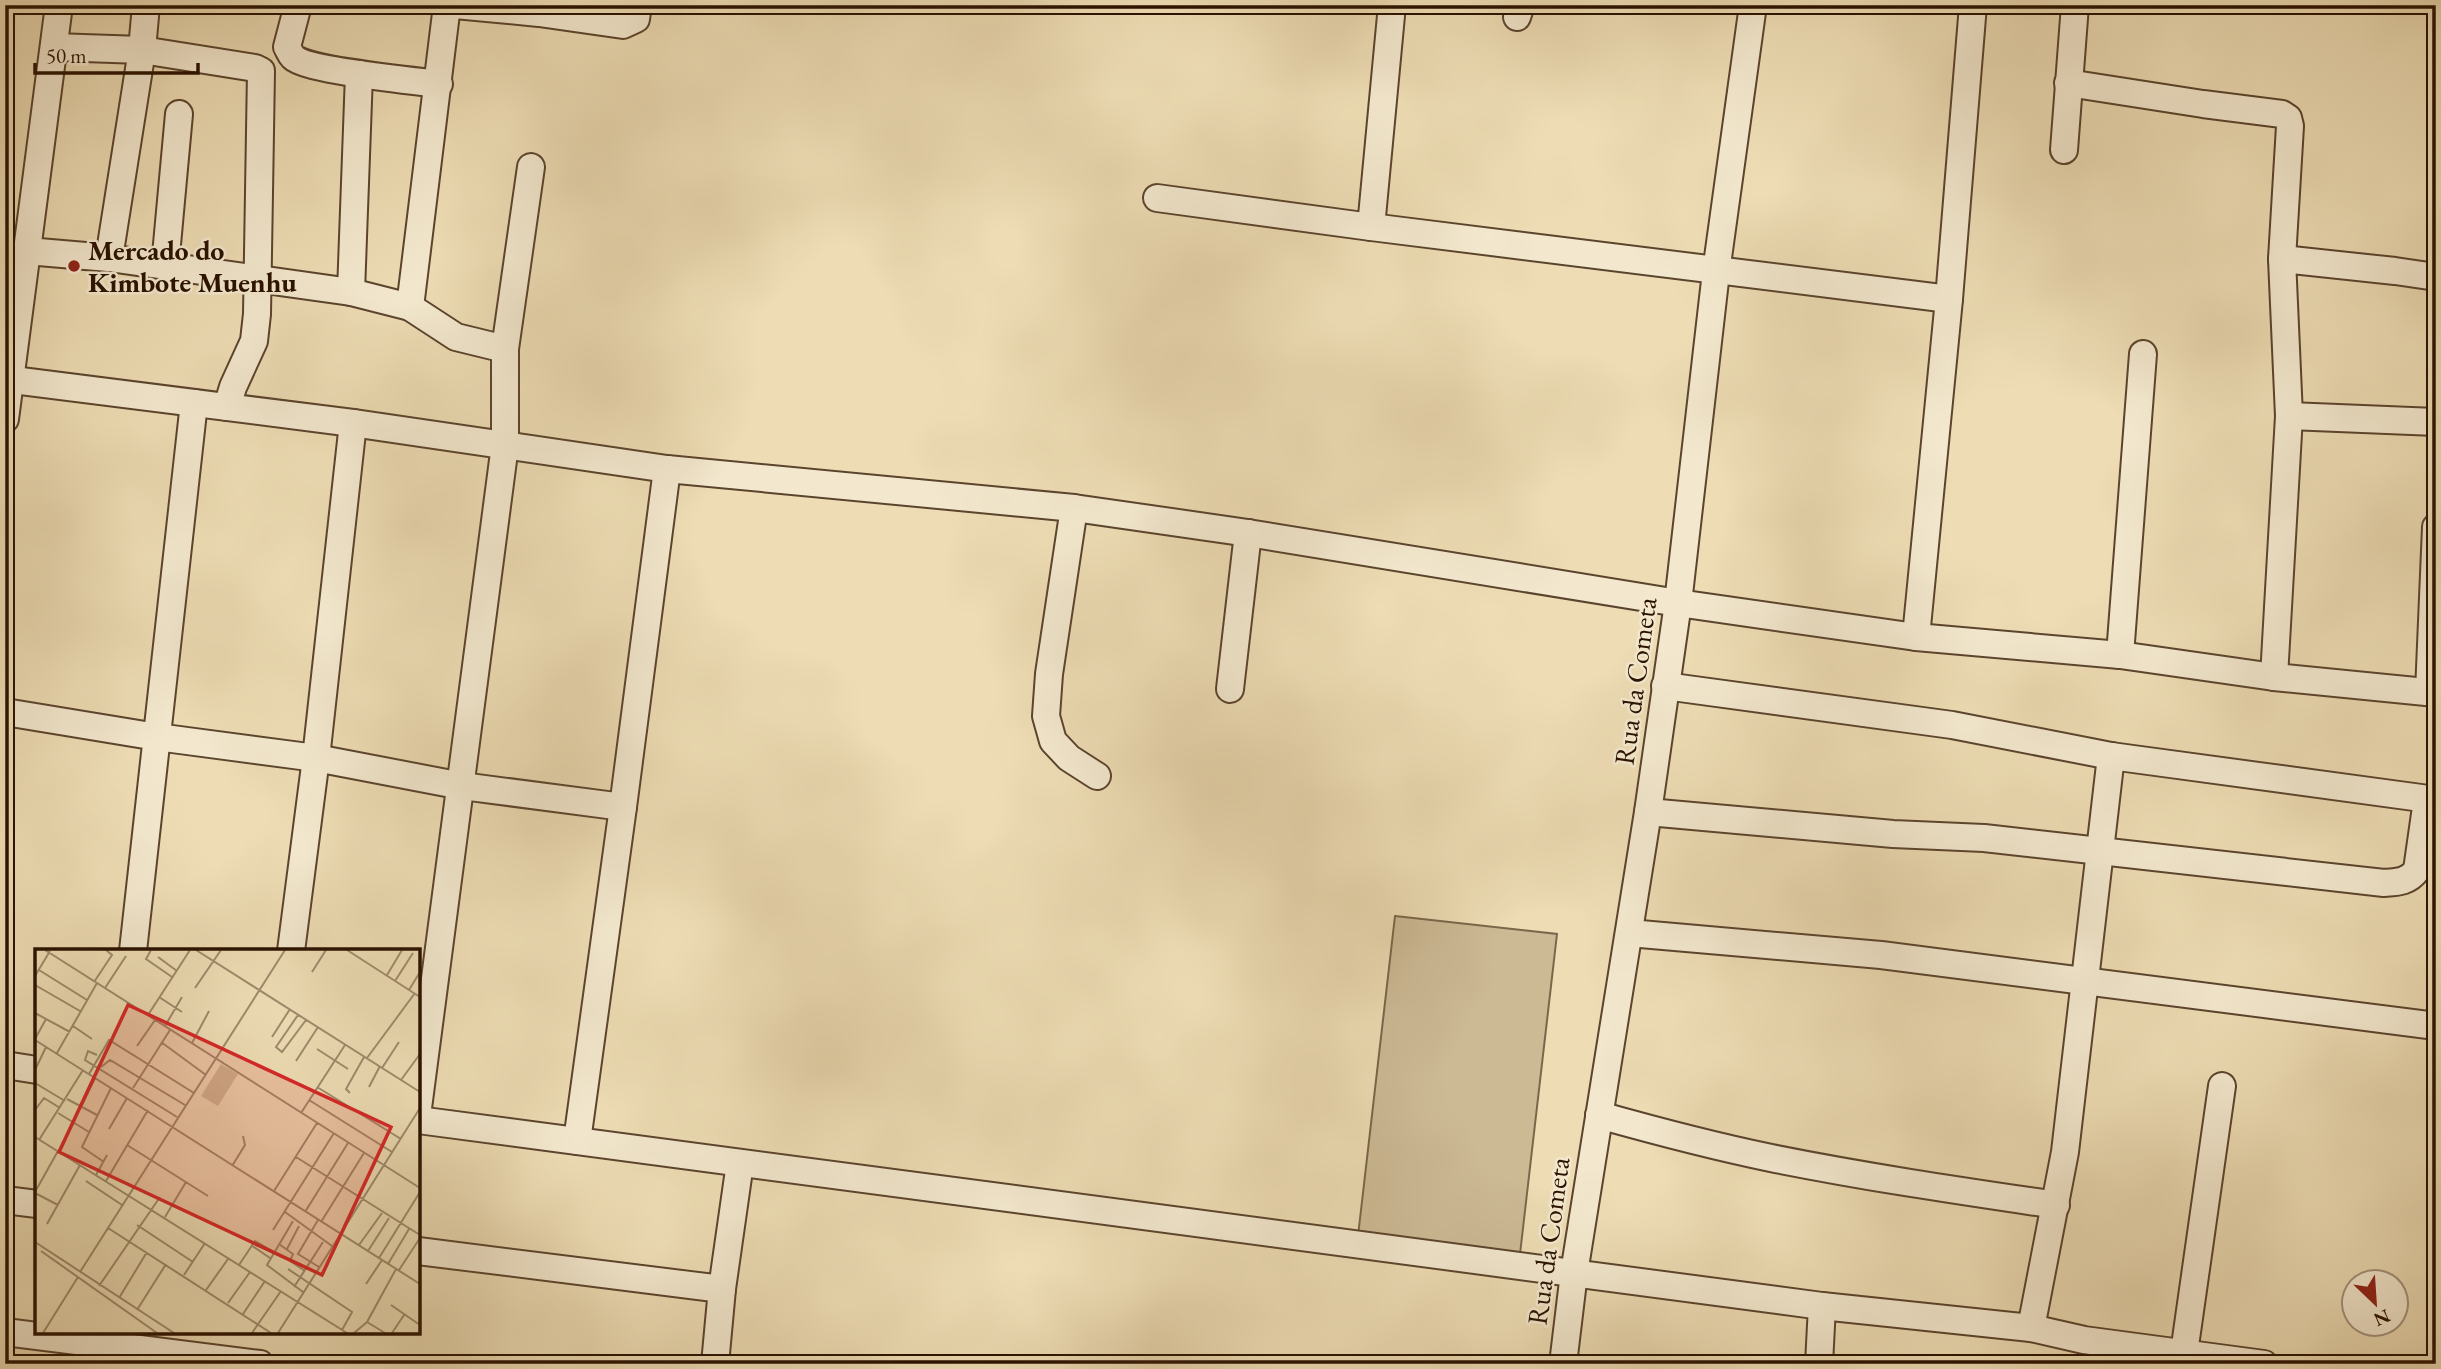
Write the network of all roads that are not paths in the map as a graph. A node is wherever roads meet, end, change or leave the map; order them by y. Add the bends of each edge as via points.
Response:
1 (59, 5) edge
2 (146, 5) edge
3 (298, 5) edge
4 (447, 5) edge
5 (455, 5) edge
6 (638, 5) edge
7 (1392, 5) edge
8 (1753, 5) edge
9 (1973, 5) edge
10 (2075, 5) edge
11 (54, 47) junction
12 (142, 50) junction
13 (359, 74) junction
14 (2068, 83) junction
15 (439, 84) junction
16 (179, 114) dead end
17 (2064, 150) dead end
18 (531, 167) dead end
19 (1157, 198) dead end
20 (1370, 227) junction
21 (27, 251) junction
22 (109, 258) junction
23 (2282, 259) junction
24 (165, 266) junction
25 (1716, 272) junction
26 (2436, 277) edge
27 (257, 278) junction
28 (351, 292) junction
29 (1949, 299) junction
30 (410, 307) junction
31 (505, 349) junction
32 (2143, 354) dead end
33 (8, 380) edge
34 (194, 403) junction
35 (227, 407) junction
36 (2289, 415) junction
37 (5, 419) edge
38 (2436, 422) edge
39 (353, 423) junction
40 (505, 445) junction
41 (667, 469) junction
42 (1074, 508) junction
43 (2436, 527) edge
44 (1248, 533) junction
45 (1678, 603) junction
46 (1916, 637) junction
47 (2120, 655) junction
48 (2274, 677) junction
49 (1665, 686) junction
50 (1230, 689) dead end
51 (2432, 693) edge
52 (5, 712) edge
53 (157, 737) junction
54 (2111, 755) junction
55 (316, 758) junction
56 (1097, 776) dead end
57 (462, 786) junction
58 (2431, 800) edge
59 (623, 807) junction
60 (1648, 812) junction
61 (2100, 853) junction
62 (1629, 933) junction
63 (133, 949) edge
64 (291, 949) edge
65 (2085, 982) junction
66 (2436, 1026) edge
67 (5, 1065) edge
68 (35, 1070) edge
69 (2222, 1086) dead end
70 (420, 1093) edge
71 (1599, 1115) junction
72 (420, 1120) edge
73 (577, 1141) junction
74 (740, 1163) junction
75 (5, 1200) edge
76 (35, 1204) edge
77 (2056, 1205) junction
78 (420, 1251) edge
79 (1574, 1273) junction
80 (722, 1289) junction
81 (1822, 1306) junction
82 (2031, 1328) junction
83 (5, 1332) edge
84 (2083, 1352) edge
85 (2184, 1353) junction
86 (2259, 1363) edge
87 (260, 1364) edge
88 (715, 1364) edge
89 (1563, 1364) edge
90 (1819, 1364) edge

1 - 11 street
2 - 12 street
3 - 13 street via 287,47 293,58
4 - 15 street
5 - 6 street via 624,25 636,19
7 - 20 street
8 - 25 street, Rua da Cometa
9 - 29 street
10 - 14 street
11 - 12 street
11 - 21 street
12 - 22 street
12 - 27 street via 261,71
13 - 15 street
13 - 28 street
14 - 17 street
14 - 23 street via 2288,118
15 - 30 street
16 - 24 street
18 - 31 street
19 - 20 street
20 - 25 street
21 - 22 street
21 - 33 street
22 - 24 street
23 - 26 street
23 - 36 street
24 - 27 street
25 - 29 street
25 - 45 street, Rua da Cometa
27 - 28 street
27 - 35 street via 254,341
28 - 30 street
29 - 46 street
30 - 31 street via 456,337
31 - 40 street
32 - 47 street
33 - 34 street
33 - 37 street
34 - 35 street
34 - 53 street
35 - 39 street
36 - 38 street
36 - 48 street
39 - 40 street
39 - 55 street
40 - 41 street
40 - 57 street
41 - 42 street
41 - 59 street
42 - 44 street
42 - 56 street via 1046,716 1054,741 1069,758
43 - 51 street
44 - 45 street
44 - 50 street
45 - 46 street
45 - 49 street, Rua da Cometa
46 - 47 street
47 - 48 street
48 - 51 street
49 - 54 street via 1952,725
49 - 60 street, Rua da Cometa
52 - 53 street
53 - 55 street
53 - 63 street
54 - 58 street
54 - 61 street
55 - 57 street
55 - 64 street
57 - 59 street
57 - 70 street
58 - 61 street via 2417,870 2397,883
59 - 73 street
60 - 61 street via 1984,838
60 - 62 street, Rua da Cometa
61 - 65 street
62 - 65 street via 1881,955
62 - 71 street, Rua da Cometa
65 - 66 street
65 - 77 street
67 - 68 street
69 - 85 street
71 - 77 street via 1772,1158
71 - 79 street, Rua da Cometa
72 - 73 street
73 - 74 street
74 - 79 street
74 - 80 street
75 - 76 street
77 - 82 street
78 - 80 street
79 - 81 street
79 - 89 street, Rua da Cometa
80 - 88 street
81 - 82 street
81 - 90 street
82 - 84 street
83 - 87 street
84 - 85 street
85 - 86 street

